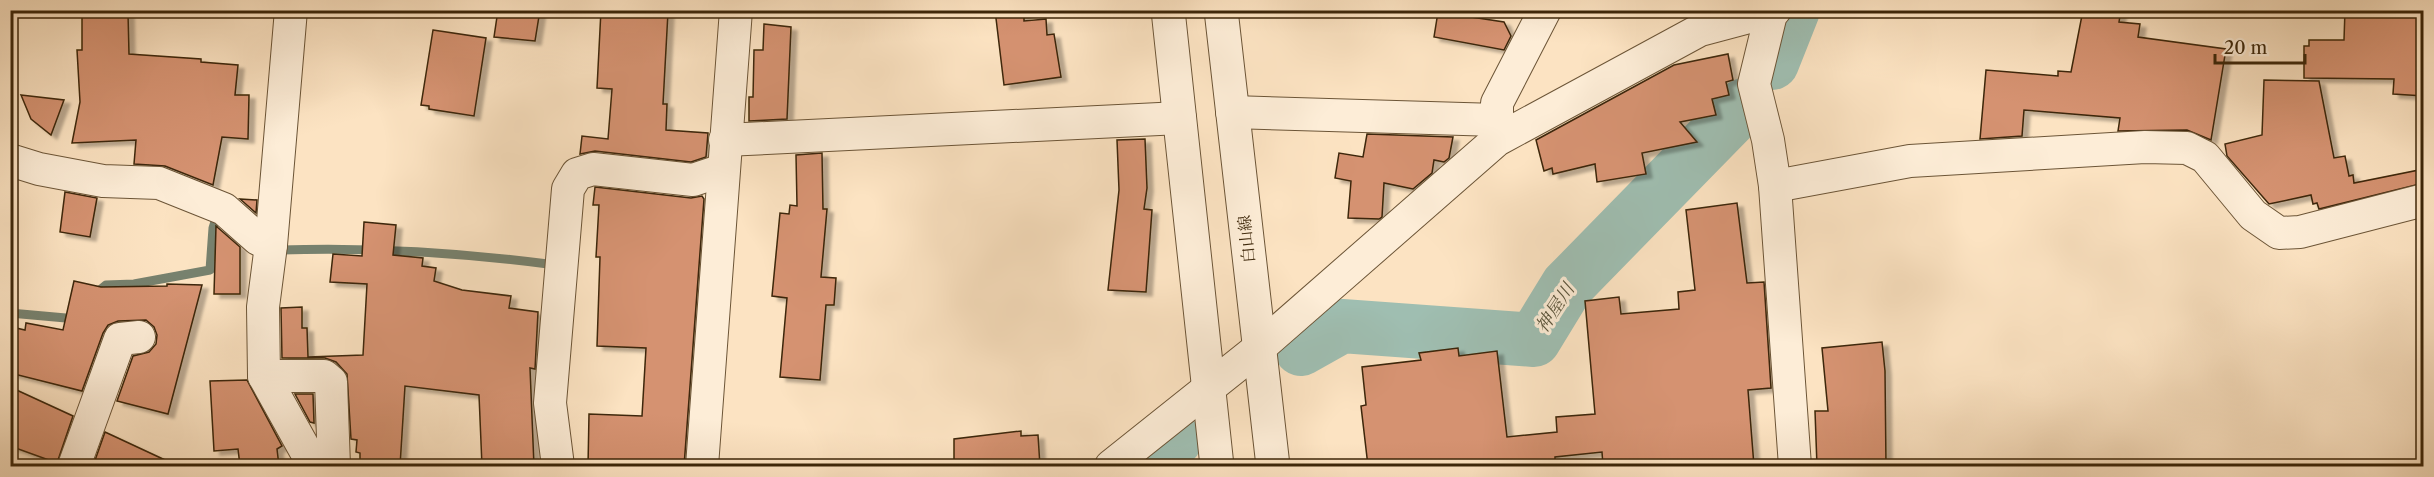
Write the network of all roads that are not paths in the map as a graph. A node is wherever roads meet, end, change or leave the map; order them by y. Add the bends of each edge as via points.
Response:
1 (291, 10) edge
2 (736, 10) edge
3 (1168, 10) edge
4 (1221, 10) edge
5 (1545, 10) edge
6 (1773, 11) edge
7 (1232, 112) junction
8 (1180, 118) junction
9 (1497, 130) junction
10 (724, 155) junction
11 (10, 160) edge
12 (1775, 186) junction
13 (2424, 200) edge
14 (272, 245) junction
15 (139, 337) dead end
16 (1259, 348) junction
17 (264, 376) junction
18 (1209, 389) junction
19 (75, 466) edge
20 (314, 466) edge
21 (334, 466) edge
22 (558, 466) edge
23 (702, 466) edge
24 (1111, 466) edge
25 (1217, 466) edge
26 (1273, 466) edge
27 (1795, 466) edge

1 - 14 street
2 - 10 street
3 - 8 street
4 - 7 street, 白山線
5 - 9 street via 1497,103
6 - 9 street via 1700,30
6 - 12 street via 1754,84
7 - 9 street
7 - 16 street, 白山線
8 - 10 street
8 - 18 street
9 - 16 street
10 - 22 street via 693,180 593,169 577,174 568,189 550,403
10 - 23 street
11 - 14 street via 103,181 159,183 224,209 258,239
12 - 13 street via 1910,161 2156,147 2187,148 2205,157 2253,215 2279,233 2300,232
12 - 27 street
14 - 17 street via 263,307
15 - 19 street via 120,339
16 - 18 street
16 - 26 street, 白山線
17 - 20 street
17 - 21 street via 324,376 331,382
18 - 24 street
18 - 25 street

